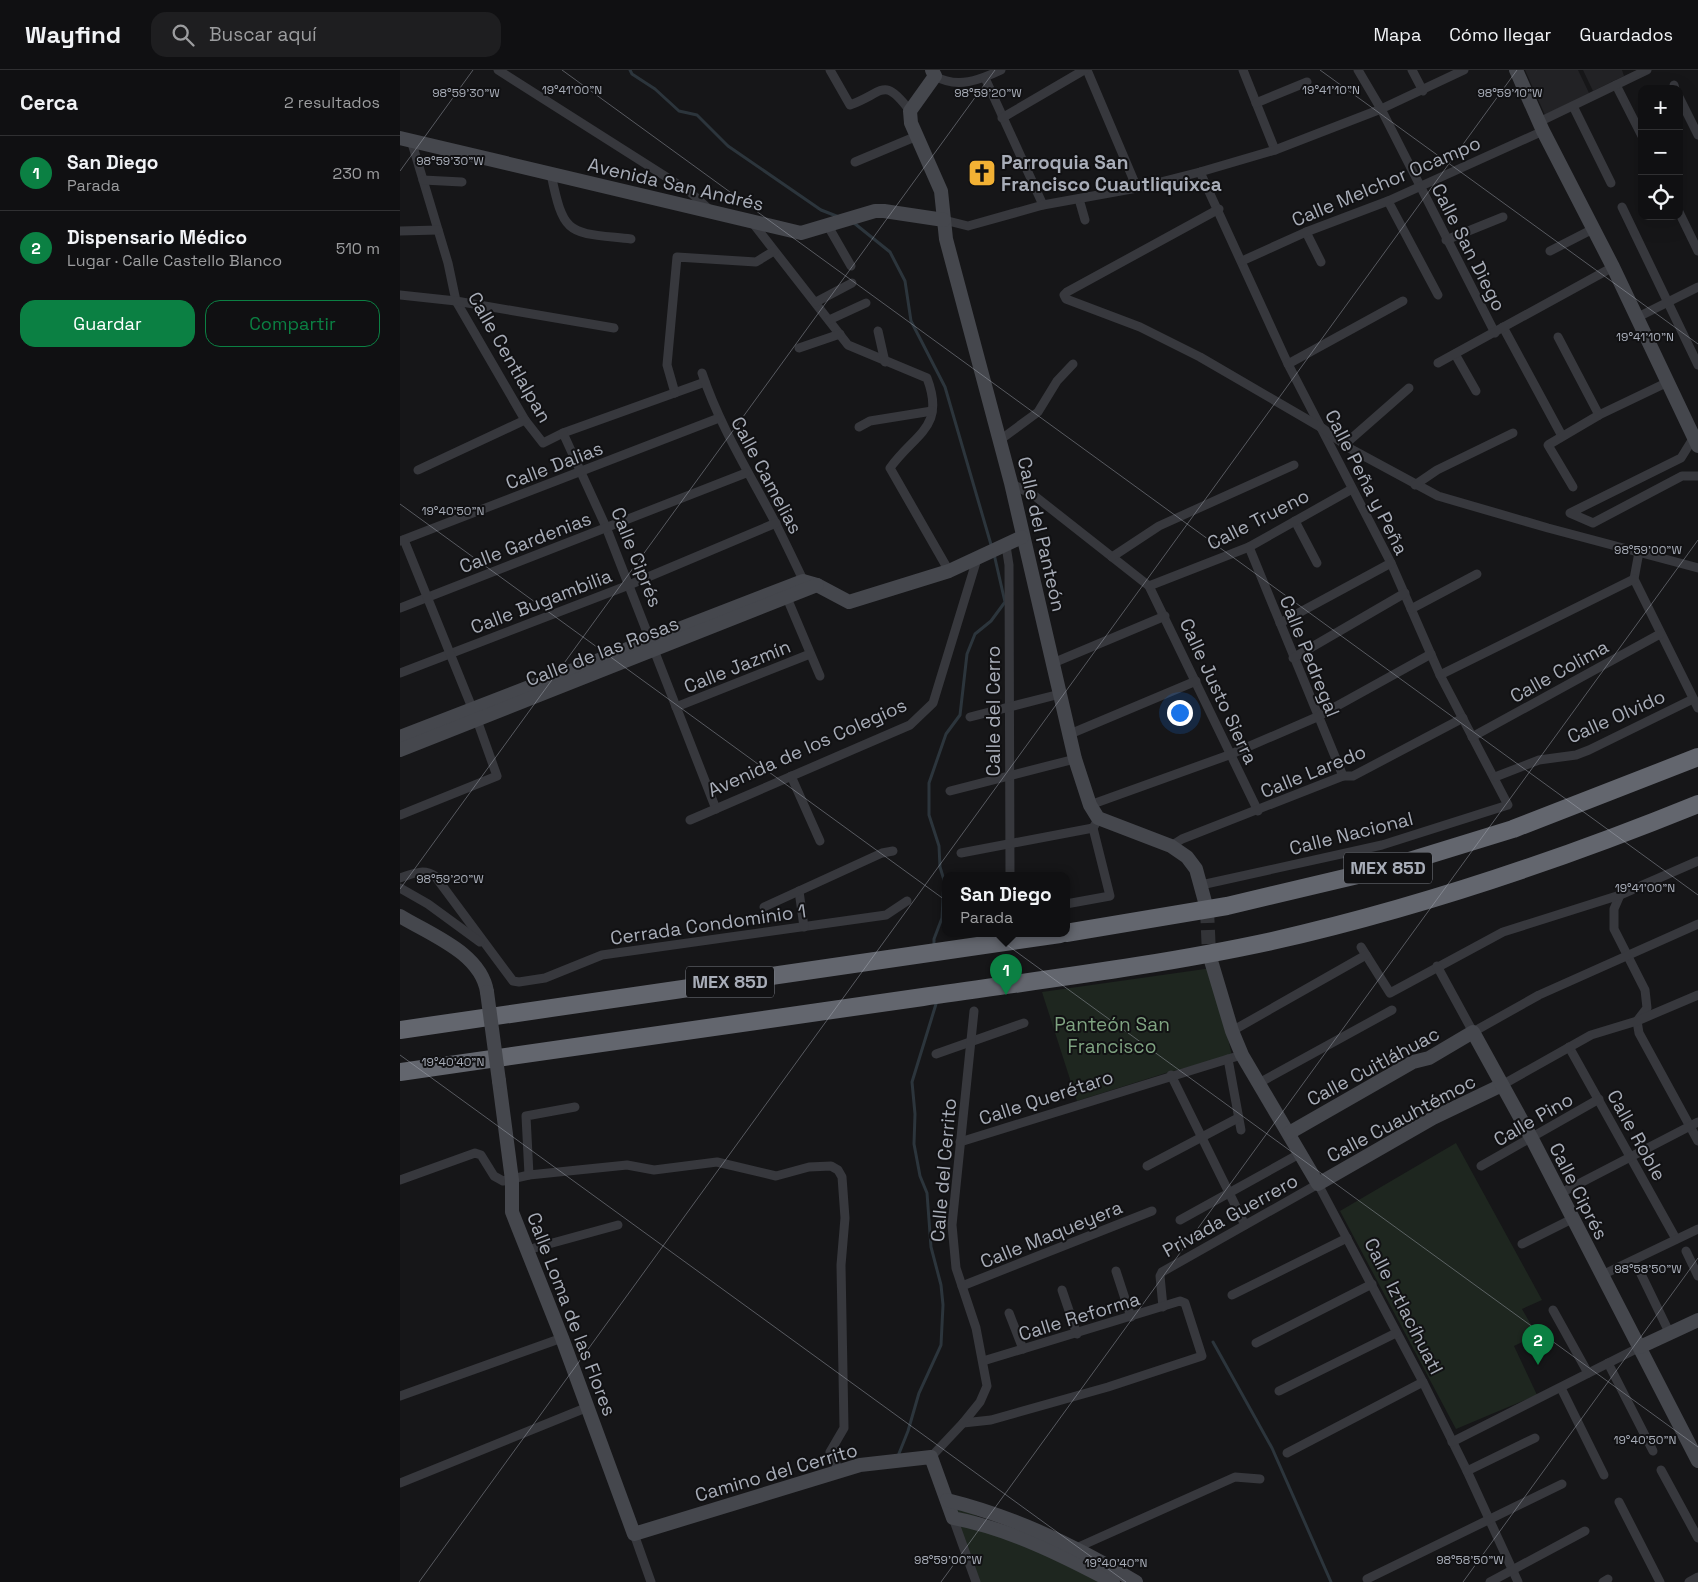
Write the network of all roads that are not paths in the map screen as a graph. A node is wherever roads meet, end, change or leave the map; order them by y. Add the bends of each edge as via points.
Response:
1 (498, 70) edge
2 (830, 70) edge
3 (1001, 70) edge
4 (1086, 70) edge
5 (1242, 70) edge
6 (1358, 70) edge
7 (1412, 70) edge
8 (1464, 70) edge
9 (1516, 70) edge
10 (1647, 70) edge
11 (934, 73) edge
12 (985, 78) junction
13 (1307, 82) dead end
14 (1616, 85) junction
15 (1423, 91) junction
16 (1256, 103) junction
17 (1683, 105) edge
18 (1573, 106) junction
19 (1381, 109) junction
20 (910, 111) junction
21 (1002, 118) junction
22 (1541, 126) junction
23 (1639, 130) edge
24 (1698, 135) edge
25 (917, 136) junction
26 (405, 139) edge
27 (1275, 150) junction
28 (855, 162) dead end
29 (1200, 172) junction
30 (551, 174) junction
31 (423, 180) junction
32 (462, 182) dead end
33 (1611, 183) dead end
34 (1420, 187) junction
35 (1137, 188) junction
36 (1079, 199) junction
37 (1388, 201) junction
38 (1043, 205) junction
39 (1622, 207) dead end
40 (1219, 209) junction
41 (713, 212) junction
42 (1503, 217) dead end
43 (944, 220) junction
44 (1086, 220) dead end
45 (1683, 220) edge
46 (752, 222) junction
47 (833, 224) junction
48 (1593, 229) junction
49 (438, 230) junction
50 (400, 231) edge
51 (1306, 232) junction
52 (631, 239) dead end
53 (1446, 240) junction
54 (774, 251) junction
55 (1550, 251) dead end
56 (1698, 251) edge
57 (1242, 262) junction
58 (1320, 262) dead end
59 (851, 266) dead end
60 (1613, 267) junction
61 (852, 283) dead end
62 (1698, 287) edge
63 (400, 295) edge
64 (1438, 295) dead end
65 (456, 301) junction
66 (816, 302) junction
67 (1403, 302) dead end
68 (1668, 302) junction
69 (866, 303) dead end
70 (1636, 318) junction
71 (830, 320) junction
72 (1503, 327) junction
73 (614, 328) dead end
74 (878, 331) dead end
75 (1495, 333) junction
76 (840, 334) junction
77 (1558, 337) dead end
78 (798, 348) dead end
79 (1455, 354) junction
80 (885, 362) junction
81 (1438, 363) dead end
82 (1073, 364) dead end
83 (1288, 364) junction
84 (1698, 365) edge
85 (702, 373) dead end
86 (705, 382) junction
87 (1668, 382) junction
88 (1409, 388) dead end
89 (1476, 391) dead end
90 (675, 393) junction
91 (932, 411) junction
92 (1599, 415) junction
93 (719, 418) junction
94 (525, 420) junction
95 (859, 427) dead end
96 (1322, 428) junction
97 (563, 433) junction
98 (1513, 433) dead end
99 (1562, 436) junction
100 (1000, 440) junction
101 (1696, 442) edge
102 (1344, 445) junction
103 (1681, 458) junction
104 (1294, 465) dead end
105 (418, 470) dead end
106 (581, 472) junction
107 (746, 473) junction
108 (1682, 476) junction
109 (1698, 476) edge
110 (1012, 483) junction
111 (1415, 485) junction
112 (1572, 487) dead end
113 (1352, 489) junction
114 (1295, 521) junction
115 (776, 523) junction
116 (606, 527) junction
117 (1022, 537) junction
118 (402, 541) edge
119 (1249, 546) junction
120 (998, 550) junction
121 (1640, 552) junction
122 (1112, 557) junction
123 (977, 559) junction
124 (1317, 563) dead end
125 (1391, 563) junction
126 (1698, 568) edge
127 (949, 571) junction
128 (1477, 574) dead end
129 (1634, 579) junction
130 (629, 585) junction
131 (1149, 586) junction
132 (814, 587) junction
133 (1405, 593) junction
134 (427, 598) junction
135 (787, 598) junction
136 (400, 608) edge
137 (1411, 609) junction
138 (1165, 616) junction
139 (1280, 623) junction
140 (1660, 634) junction
141 (652, 645) junction
142 (450, 653) junction
143 (810, 654) junction
144 (1431, 654) junction
145 (1293, 658) junction
146 (1053, 663) junction
147 (400, 672) edge
148 (1440, 675) junction
149 (820, 676) dead end
150 (1196, 681) junction
151 (1060, 694) junction
152 (1693, 698) junction
153 (676, 707) junction
154 (1009, 707) junction
155 (1698, 708) edge
156 (475, 714) junction
157 (1317, 717) junction
158 (970, 718) dead end
159 (1463, 718) junction
160 (1070, 734) junction
161 (400, 737) edge
162 (1472, 737) junction
163 (400, 750) edge
164 (1229, 754) junction
165 (1698, 757) edge
166 (1076, 759) junction
167 (791, 776) junction
168 (1009, 776) junction
169 (1343, 776) junction
170 (1495, 776) junction
171 (950, 791) dead end
172 (1698, 804) edge
173 (1090, 805) junction
174 (1508, 805) joint
175 (716, 808) junction
176 (1258, 810) junction
177 (400, 815) edge
178 (690, 820) dead end
179 (1096, 823) junction
180 (820, 841) dead end
181 (1010, 844) junction
182 (1171, 846) junction
183 (893, 851) dead end
184 (961, 853) dead end
185 (1698, 861) edge
186 (1010, 872) edge
187 (400, 878) edge
188 (1201, 885) junction
189 (400, 888) edge
190 (799, 891) junction
191 (1620, 895) junction
192 (907, 901) dead end
193 (1070, 903) edge
194 (764, 907) dead end
195 (1207, 909) tunnel mouth
196 (400, 916) edge
197 (1698, 924) edge
198 (804, 927) junction
199 (1070, 932) edge
200 (1039, 937) edge
201 (489, 948) junction
202 (1209, 954) tunnel mouth
203 (1628, 955) junction
204 (1437, 966) junction
205 (1697, 997) edge
206 (1392, 1010) dead end
207 (974, 1011) dead end
208 (1637, 1021) junction
209 (1024, 1023) dead end
210 (400, 1030) edge
211 (1232, 1032) junction
212 (1473, 1032) junction
213 (972, 1041) junction
214 (1569, 1047) junction
215 (936, 1054) dead end
216 (1242, 1055) junction
217 (1228, 1058) junction
218 (400, 1072) edge
219 (1171, 1075) junction
220 (1259, 1083) junction
221 (1502, 1085) junction
222 (1600, 1099) junction
223 (575, 1107) dead end
224 (1238, 1118) junction
225 (1694, 1124) edge
226 (1241, 1130) dead end
227 (1289, 1133) junction
228 (1201, 1137) junction
229 (1532, 1139) junction
230 (960, 1142) junction
231 (1698, 1142) edge
232 (1301, 1153) junction
233 (1631, 1156) junction
234 (1147, 1166) dead end
235 (1482, 1166) dead end
236 (529, 1175) junction
237 (400, 1180) edge
238 (512, 1180) junction
239 (1318, 1184) junction
240 (1228, 1194) junction
241 (1559, 1194) junction
242 (1152, 1211) dead end
243 (1572, 1219) junction
244 (1180, 1220) dead end
245 (618, 1225) dead end
246 (1246, 1225) junction
247 (1698, 1229) edge
248 (1347, 1238) junction
249 (1676, 1239) junction
250 (1522, 1244) dead end
251 (527, 1250) junction
252 (1686, 1252) dead end
253 (1116, 1270) dead end
254 (1641, 1274) dead end
255 (1602, 1275) junction
256 (1698, 1276) edge
257 (1372, 1284) junction
258 (962, 1286) junction
259 (1062, 1290) dead end
260 (1232, 1295) dead end
261 (1163, 1307) junction
262 (1552, 1310) dead end
263 (1010, 1313) dead end
264 (1131, 1317) junction
265 (1698, 1320) edge
266 (1396, 1333) junction
267 (1077, 1334) junction
268 (1670, 1334) junction
269 (562, 1338) junction
270 (1256, 1343) dead end
271 (1640, 1347) junction
272 (1023, 1350) junction
273 (983, 1360) junction
274 (1608, 1363) junction
275 (1588, 1373) junction
276 (1423, 1382) junction
277 (1561, 1388) junction
278 (1279, 1391) dead end
279 (400, 1396) edge
280 (588, 1408) junction
281 (963, 1423) junction
282 (1535, 1438) dead end
283 (1452, 1442) junction
284 (1653, 1451) dead end
285 (1287, 1453) dead end
286 (931, 1457) junction
287 (1698, 1461) edge
288 (839, 1470) junction
289 (1661, 1470) dead end
290 (1467, 1471) junction
291 (1604, 1475) dead end
292 (1260, 1479) dead end
293 (400, 1483) edge
294 (1562, 1484) dead end
295 (947, 1500) junction
296 (1619, 1502) dead end
297 (954, 1518) junction
298 (1490, 1520) junction
299 (1585, 1531) dead end
300 (634, 1534) junction
301 (1698, 1538) edge
302 (1070, 1553) junction
303 (1512, 1571) junction
304 (1698, 1577) edge
305 (1366, 1579) dead end
306 (1129, 1580) edge
307 (651, 1582) edge
308 (976, 1582) edge
309 (1113, 1582) edge
310 (1490, 1582) edge
311 (1518, 1582) edge
312 (1660, 1582) edge
313 (1689, 1582) edge

1 - 41 street via 690,192
2 - 20 street via 850,105 883,89 890,89
3 - 12 street
4 - 21 street
4 - 35 street
5 - 16 street
6 - 19 street, Calle San Diego
7 - 15 street
8 - 15 street
9 - 22 street
10 - 14 street, Calle Melchor Ocampo
11 - 12 street via 945,82 963,83
11 - 20 street
12 - 21 street
13 - 16 street
14 - 18 street, Calle Melchor Ocampo
14 - 23 street
15 - 19 street
16 - 27 street
17 - 24 street
18 - 22 street, Calle Melchor Ocampo
18 - 33 street
19 - 27 street
19 - 34 street, Calle San Diego
20 - 25 street, Calle del Panteón
21 - 38 street
22 - 34 street, Calle Melchor Ocampo
22 - 48 street
25 - 28 street
25 - 43 street, Calle del Panteón via 941,191
26 - 30 street, Avenida San Andrés
26 - 31 street, Calle Centlalpan
27 - 29 street
29 - 35 street
29 - 40 street, Calle Peña y Peña
30 - 41 street, Avenida San Andrés
30 - 52 street via 558,209 568,226 580,233
31 - 32 street
31 - 49 street, Calle Centlalpan
34 - 37 street, Calle Melchor Ocampo
34 - 53 street, Calle San Diego
35 - 36 street
36 - 38 street
36 - 44 street
37 - 51 street, Calle Melchor Ocampo
37 - 64 street
38 - 43 street via 968,226
39 - 68 street
40 - 57 street, Calle Peña y Peña
40 - 96 street via 1064,296 1140,327 1200,357
41 - 46 street, Avenida San Andrés
42 - 53 street
43 - 47 street, Avenida San Andrés via 884,211
43 - 100 street, Calle del Panteón via 946,239
45 - 56 street
46 - 47 street, Avenida San Andrés via 801,233
46 - 54 street
47 - 59 street
48 - 55 street
48 - 60 street
49 - 50 street
49 - 65 street, Calle Centlalpan
51 - 57 street, Calle Melchor Ocampo
51 - 58 street
53 - 75 street, Calle San Diego
54 - 66 street
54 - 90 street via 756,262 677,257 667,365
57 - 83 street, Calle Peña y Peña
60 - 70 street
60 - 72 street
61 - 66 street
62 - 68 street
63 - 65 street
65 - 73 street
65 - 94 street, Calle Centlalpan
66 - 71 street
67 - 83 street
68 - 70 street
68 - 84 street
69 - 71 street
70 - 87 street
71 - 76 street
72 - 75 street
72 - 99 street
74 - 80 street
75 - 79 street
76 - 78 street
76 - 80 street via 855,350
77 - 92 street
79 - 81 street
79 - 89 street
80 - 91 street via 927,378
82 - 100 street via 1057,381 1038,412
83 - 96 street, Calle Peña y Peña
85 - 86 street, Calle Camelias
86 - 90 street
86 - 93 street, Calle Camelias
87 - 92 street
87 - 101 street
88 - 102 street
90 - 97 street
91 - 95 street via 870,421
91 - 127 street via 927,430 900,454 890,468
92 - 99 street
93 - 106 street, Calle Dalias
93 - 107 street, Calle Camelias
94 - 97 street, Calle Centlalpan via 543,443
94 - 105 street
96 - 102 street
96 - 113 street, Calle Peña y Peña
97 - 106 street, Calle Ciprés
98 - 111 street via 1437,470
99 - 112 street via 1549,447
100 - 110 street, Calle del Panteón
101 - 103 street
102 - 111 street
103 - 108 street
103 - 108 street via 1570,513 1589,523 1594,522
104 - 122 street via 1159,526
106 - 116 street, Calle Ciprés
106 - 118 street, Calle Dalias
107 - 115 street, Calle Camelias
107 - 116 street, Calle Gardenias
108 - 109 street
110 - 117 street, Calle del Panteón
110 - 122 street via 1036,497
111 - 121 street via 1438,496
113 - 114 street, Calle Trueno
113 - 125 street, Calle Peña y Peña
114 - 119 street, Calle Trueno
114 - 124 street
115 - 130 street, Calle Bugambilia
115 - 132 street, Calle Camelias
116 - 130 street, Calle Ciprés
116 - 134 street, Calle Gardenias
117 - 120 street
117 - 146 street, Calle del Panteón
118 - 134 street
119 - 131 street, Calle Trueno
119 - 139 street, Calle Pedregal
120 - 123 street
120 - 154 street, Calle del Cerro via 1009,565
121 - 126 street
121 - 129 street
122 - 131 street
123 - 127 street
123 - 167 street, Avenida de los Colegios via 933,703 910,725
125 - 133 street, Calle Peña y Peña
125 - 139 street
127 - 132 street via 849,602
128 - 137 street
129 - 140 street
129 - 148 street
130 - 141 street, Calle Ciprés
130 - 142 street, Calle Bugambilia
131 - 138 street, Calle Justo Sierra
132 - 135 street, Calle de las Rosas
132 - 141 street, Calle de las Rosas
133 - 137 street, Calle Peña y Peña
133 - 145 street
134 - 136 street, Calle Gardenias
134 - 142 street
135 - 141 street, Calle de las Rosas
135 - 143 street
137 - 144 street, Calle Peña y Peña
138 - 146 street
138 - 150 street, Calle Justo Sierra
139 - 145 street, Calle Pedregal
140 - 152 street
140 - 162 street, Calle Colima
141 - 153 street, Calle Ciprés
141 - 156 street, Calle de las Rosas
142 - 147 street, Calle Bugambilia
142 - 156 street
143 - 149 street
143 - 153 street, Calle Jazmín
144 - 148 street, Calle Peña y Peña
144 - 157 street
145 - 157 street, Calle Pedregal
146 - 151 street, Calle del Panteón
148 - 159 street, Calle Peña y Peña
150 - 160 street
150 - 164 street, Calle Justo Sierra
151 - 154 street
151 - 160 street, Calle del Panteón
152 - 155 street
152 - 170 street, Calle Olvido via 1576,756 1539,760
153 - 175 street, Calle Ciprés
154 - 158 street
154 - 168 street, Calle del Cerro
156 - 161 street, Calle de las Rosas
156 - 163 street, Calle de las Rosas
156 - 177 street via 497,776
157 - 164 street
157 - 169 street, Calle Pedregal
159 - 162 street, Calle Peña y Peña
159 - 169 street, Calle Laredo via 1353,776
160 - 166 street, Calle del Panteón
162 - 170 street, Calle Peña y Peña
164 - 173 street
164 - 176 street, Calle Justo Sierra
165 - 199 highway, MEX 85D via 1513,829 1383,869 1227,906
166 - 168 street
166 - 173 street, Calle del Panteón
167 - 175 street, Avenida de los Colegios
167 - 180 street
168 - 171 street
168 - 181 street, Calle del Cerro
169 - 176 street, Calle Laredo
170 - 174 street, Calle Peña y Peña
172 - 218 highway, MEX 85D via 1463,890 1378,915 1240,948
173 - 179 street, Calle del Panteón
174 - 188 street, Calle Nacional via 1382,845
175 - 178 street, Avenida de los Colegios
176 - 182 street, Calle Laredo
179 - 181 street
179 - 182 street
179 - 193 street via 1110,896
181 - 184 street
181 - 186 street, Calle del Cerro
182 - 188 street via 1187,857 1196,869
183 - 190 street
185 - 191 street
187 - 201 street via 422,872 435,876
188 - 195 street
189 - 201 street
190 - 194 street
190 - 198 street
191 - 203 street via 1614,909 1614,929
191 - 204 street via 1503,932
192 - 198 street, Cerrada Condominio 1 via 886,915
196 - 238 street, Calle Loma de las Flores, bridge via 467,956 482,972 488,992
197 - 203 street
198 - 201 street, Cerrada Condominio 1 via 602,955 545,978 519,982 513,981
200 - 210 highway, MEX 85D
202 - 211 street, Calle Iztlacíhuatl
203 - 208 street via 1645,990 1646,1008
203 - 212 street via 1539,994
204 - 211 street via 1390,993 1364,951
204 - 212 street, Calle Ciprés
205 - 208 street
206 - 220 street
207 - 213 street, Calle del Cerrito
208 - 214 street via 1592,1035
208 - 225 street via 1639,1034
209 - 213 street
211 - 216 street, Calle Iztlacíhuatl
212 - 221 street, Calle Ciprés
212 - 227 street, Calle Cuitláhuac via 1429,1058 1413,1062
213 - 215 street
213 - 230 street, Calle del Cerrito
214 - 221 street
214 - 222 street, Calle Roble
216 - 217 street, Calle Querétaro
216 - 220 street, Calle Iztlacíhuatl
217 - 219 street, Calle Querétaro
217 - 224 street
219 - 228 street
219 - 230 street, Calle Querétaro
220 - 227 street, Calle Iztlacíhuatl
221 - 229 street, Calle Ciprés
221 - 239 street, Calle Cuauhtémoc via 1433,1118
222 - 229 street, Calle Pino
222 - 233 street, Calle Roble
223 - 236 street via 526,1116
224 - 226 street
224 - 228 street
225 - 231 street
225 - 233 street
227 - 232 street, Calle Iztlacíhuatl
228 - 234 street
228 - 240 street
229 - 235 street, Calle Pino
229 - 241 street, Calle Ciprés
230 - 258 street, Calle del Cerrito via 952,1225 953,1249
232 - 239 street, Calle Iztlacíhuatl
232 - 240 street
233 - 241 street
233 - 249 street, Calle Roble
236 - 238 street
236 - 288 street via 627,1165 654,1170 706,1162 776,1176 809,1167 830,1166 838,1170 842,1177 845,1218 841,1266 844,1428 830,1452
237 - 238 street via 475,1153 481,1155 494,1176 503,1181
238 - 251 street, Calle Loma de las Flores via 512,1212
239 - 246 street, Privada Guerrero
239 - 248 street, Calle Iztlacíhuatl
240 - 244 street
240 - 246 street
241 - 243 street, Calle Ciprés
242 - 258 street, Calle Maqueyera
243 - 250 street
243 - 255 street, Calle Ciprés
245 - 251 street
246 - 261 street, Privada Guerrero via 1162,1272
247 - 249 street
248 - 257 street, Calle Iztlacíhuatl
248 - 260 street
249 - 255 street
251 - 269 street, Calle Loma de las Flores
252 - 256 street
253 - 264 street
254 - 268 street
255 - 271 street, Calle Ciprés
257 - 266 street, Calle Iztlacíhuatl
257 - 270 street
258 - 273 street, Calle del Cerrito
259 - 267 street
261 - 264 street, Calle Reforma
261 - 281 street, Calle Reforma via 1183,1302 1202,1356 991,1420
262 - 275 street
263 - 272 street
264 - 267 street, Calle Reforma
265 - 268 street
266 - 276 street, Calle Iztlacíhuatl
266 - 278 street
267 - 272 street, Calle Reforma
268 - 271 street
269 - 279 street
269 - 280 street, Calle Loma de las Flores
271 - 274 street
271 - 287 street, Calle Ciprés
272 - 273 street, Calle Reforma
273 - 281 street, Calle del Cerrito via 987,1386 980,1402
274 - 275 street
274 - 284 street
275 - 277 street
276 - 283 street, Calle Iztlacíhuatl
276 - 285 street
277 - 283 street
277 - 291 street
280 - 293 street
280 - 300 street, Calle Loma de las Flores
281 - 286 street, Calle del Cerrito
282 - 290 street
283 - 290 street, Calle Iztlacíhuatl
286 - 288 street, Camino del Cerrito
286 - 295 street
288 - 300 street, Camino del Cerrito
289 - 301 street
290 - 298 street, Calle Iztlacíhuatl
292 - 302 street via 1235,1477
294 - 298 street
295 - 297 street
295 - 302 street via 985,1510
296 - 312 street
297 - 302 street via 983,1524
297 - 308 street
298 - 303 street, Calle Iztlacíhuatl
298 - 305 street
299 - 303 street
300 - 307 street, Calle Loma de las Flores
302 - 306 street
302 - 309 street
303 - 310 street
303 - 311 street, Calle Iztlacíhuatl
304 - 313 street

